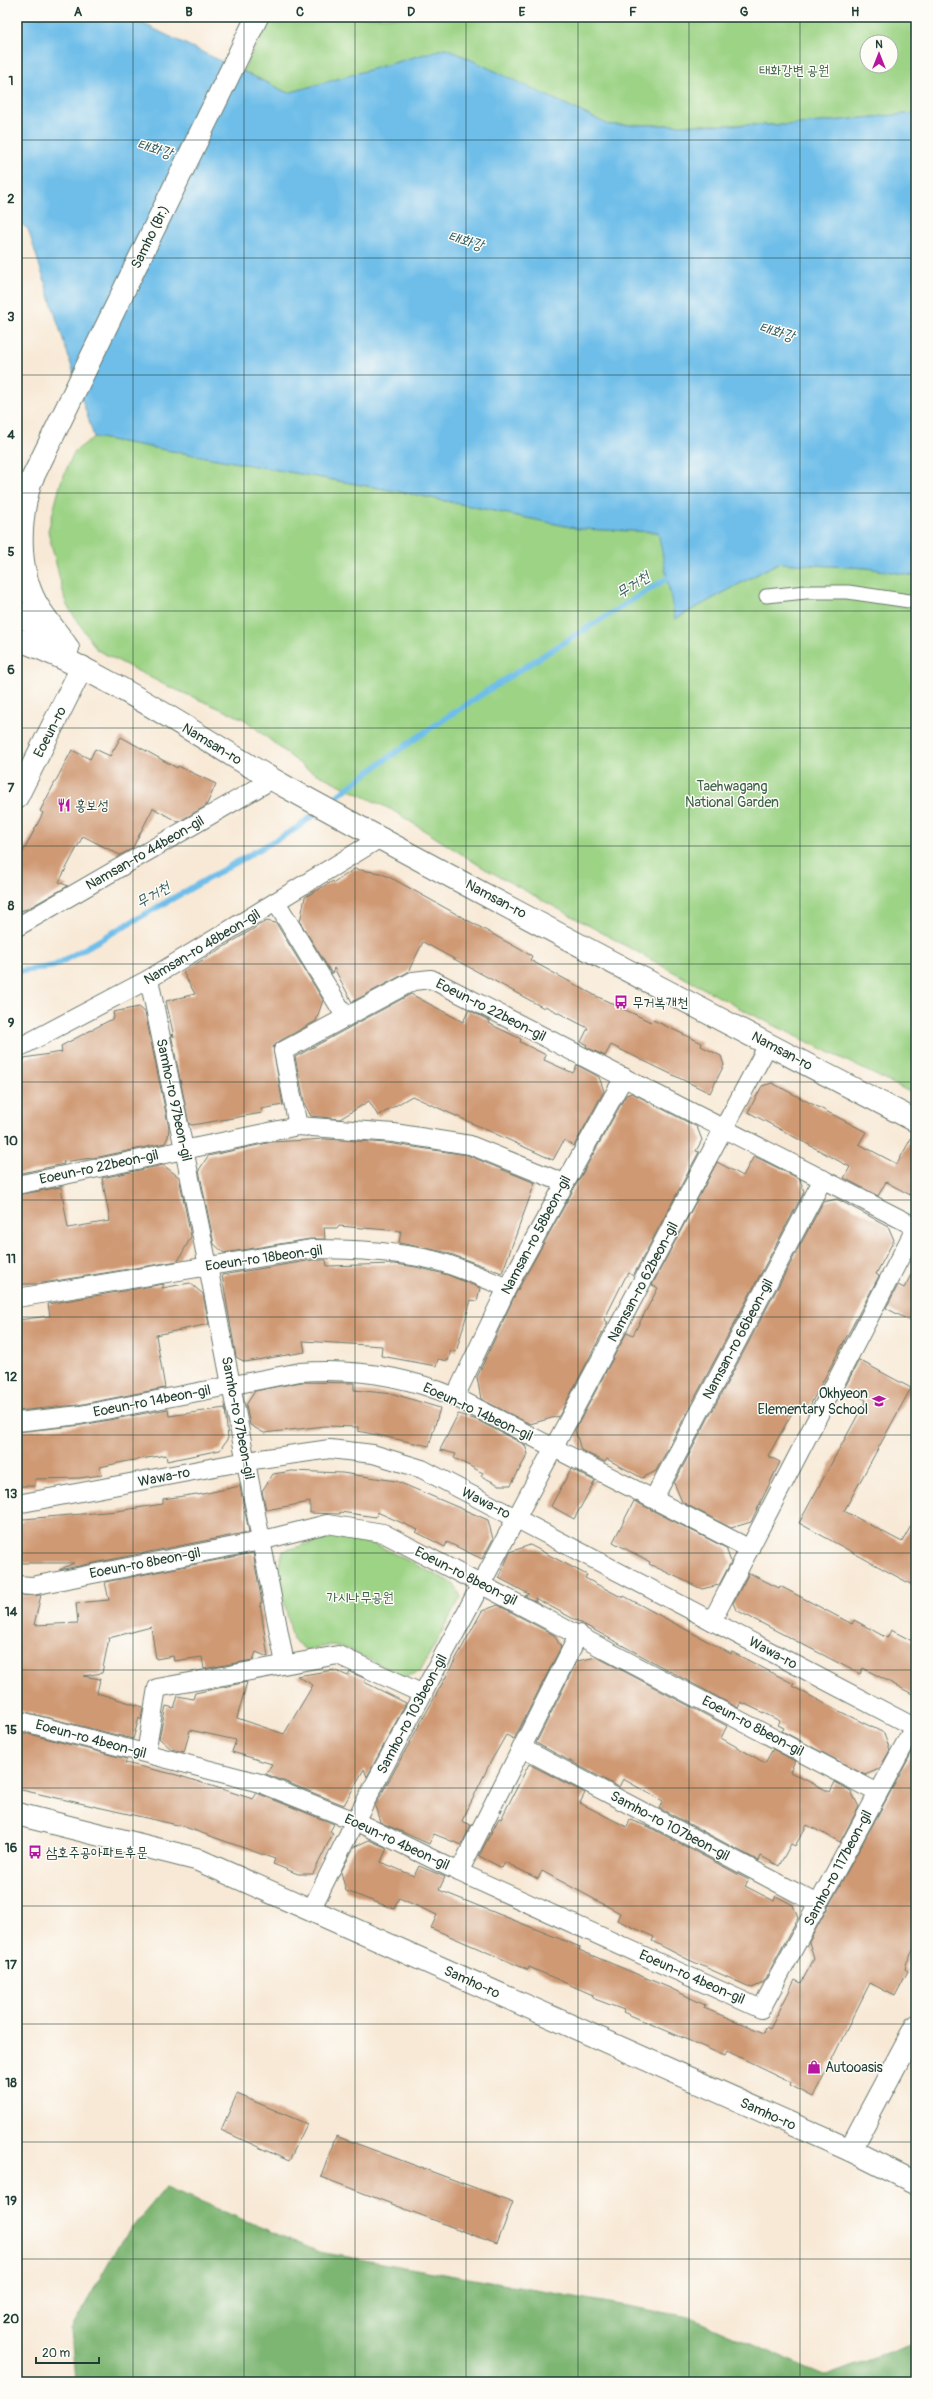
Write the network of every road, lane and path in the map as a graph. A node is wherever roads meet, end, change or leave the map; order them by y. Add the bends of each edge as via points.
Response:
1 (257, 17) edge
2 (23, 490) edge
3 (23, 561) junction
4 (766, 596) dead end
5 (17, 602) edge
6 (916, 602) edge
7 (17, 612) edge
8 (17, 639) edge
9 (82, 667) junction
10 (279, 782) junction
11 (17, 797) edge
12 (382, 837) junction
13 (276, 902) junction
14 (17, 927) edge
15 (148, 979) junction
16 (345, 1016) junction
17 (768, 1045) junction
18 (17, 1046) edge
19 (624, 1077) junction
20 (916, 1121) edge
21 (298, 1126) junction
22 (724, 1128) junction
23 (184, 1149) junction
24 (823, 1180) junction
25 (564, 1183) junction
26 (17, 1185) edge
27 (916, 1227) edge
28 (208, 1266) junction
29 (507, 1288) junction
30 (17, 1298) edge
31 (231, 1385) junction
32 (455, 1397) junction
33 (17, 1422) edge
34 (554, 1448) junction
35 (247, 1461) junction
36 (654, 1498) junction
37 (17, 1504) edge
38 (517, 1519) junction
39 (260, 1541) junction
40 (750, 1549) junction
41 (482, 1584) junction
42 (17, 1585) edge
43 (712, 1621) junction
44 (579, 1634) junction
45 (285, 1664) junction
46 (423, 1694) junction
47 (17, 1720) edge
48 (915, 1728) edge
49 (522, 1748) junction
50 (146, 1754) junction
51 (878, 1793) junction
52 (17, 1814) edge
53 (355, 1821) junction
54 (460, 1872) junction
55 (818, 1904) junction
56 (311, 1910) junction
57 (761, 2009) joint
58 (916, 2026) edge
59 (850, 2150) junction
60 (916, 2183) edge

1 - 2 main road, Samho (Br.) via 43,457
2 - 3 main road, Samho (Br.)
3 - 5 main road via 23,581
3 - 9 main road via 36,603
4 - 6 street via 806,592 848,592
7 - 9 main road, Namsan-ro
8 - 9 main road, Namsan-ro
9 - 10 main road, Namsan-ro
9 - 11 main road, Eoeun-ro
10 - 12 main road, Namsan-ro
10 - 14 street, Namsan-ro 44beon-gil
12 - 13 street, Namsan-ro 48beon-gil
12 - 17 main road, Namsan-ro
13 - 15 street, Namsan-ro 48beon-gil
13 - 16 street
15 - 18 street, Namsan-ro 48beon-gil via 22,1046
15 - 23 street, Samho-ro 97beon-gil
16 - 19 street, Eoeun-ro 22beon-gil via 413,981 430,979
16 - 21 street, Eoeun-ro 22beon-gil via 283,1051
17 - 20 main road, Namsan-ro
17 - 22 street, Namsan-ro 62beon-gil
19 - 22 street, Eoeun-ro 22beon-gil
19 - 25 street, Namsan-ro 58beon-gil
21 - 23 street, Eoeun-ro 22beon-gil
21 - 25 street, Eoeun-ro 22beon-gil via 394,1133 470,1145
22 - 24 street, Eoeun-ro 22beon-gil
22 - 34 street, Namsan-ro 62beon-gil
23 - 26 street, Eoeun-ro 22beon-gil
23 - 28 street, Samho-ro 97beon-gil
24 - 27 street, Eoeun-ro 22beon-gil
24 - 36 street, Namsan-ro 66beon-gil
25 - 29 street, Namsan-ro 58beon-gil
27 - 40 street
28 - 29 street, Eoeun-ro 18beon-gil via 312,1249 344,1249 435,1260
28 - 30 street, Eoeun-ro 18beon-gil
28 - 31 street, Samho-ro 97beon-gil
29 - 32 street, Namsan-ro 58beon-gil
31 - 32 street, Eoeun-ro 14beon-gil via 300,1372 329,1370 380,1375 418,1383
31 - 33 street, Eoeun-ro 14beon-gil via 80,1415
31 - 35 street, Samho-ro 97beon-gil
32 - 34 street, Eoeun-ro 14beon-gil
34 - 36 street, Eoeun-ro 14beon-gil
34 - 38 street, Namsan-ro 62beon-gil
35 - 37 street, Wawa-ro
35 - 38 street, Wawa-ro via 330,1449 373,1454 422,1469
35 - 39 street, Samho-ro 97beon-gil
36 - 40 street, Eoeun-ro 14beon-gil
38 - 41 street, Samho-ro 103beon-gil
38 - 43 street, Wawa-ro
39 - 41 street, Eoeun-ro 8beon-gil via 327,1524 383,1533
39 - 42 street, Eoeun-ro 8beon-gil via 32,1586
39 - 45 street, Samho-ro 97beon-gil
40 - 43 street
41 - 44 street, Eoeun-ro 8beon-gil
41 - 46 street, Samho-ro 103beon-gil
43 - 48 street, Wawa-ro
44 - 49 street
44 - 51 street, Eoeun-ro 8beon-gil
45 - 46 street via 338,1656
45 - 50 street via 157,1688
46 - 53 street, Samho-ro 103beon-gil
47 - 50 street, Eoeun-ro 4beon-gil
48 - 51 street, Samho-ro 117beon-gil
49 - 54 street
49 - 55 street, Samho-ro 107beon-gil
50 - 53 street, Eoeun-ro 4beon-gil via 260,1783
51 - 55 street, Samho-ro 117beon-gil
52 - 56 main road, Samho-ro via 196,1859
53 - 54 street, Eoeun-ro 4beon-gil
53 - 56 street, Samho-ro 103beon-gil
54 - 57 street, Eoeun-ro 4beon-gil
55 - 57 street, Samho-ro 117beon-gil
56 - 59 main road, Samho-ro
58 - 59 main road
59 - 60 main road, Samho-ro

